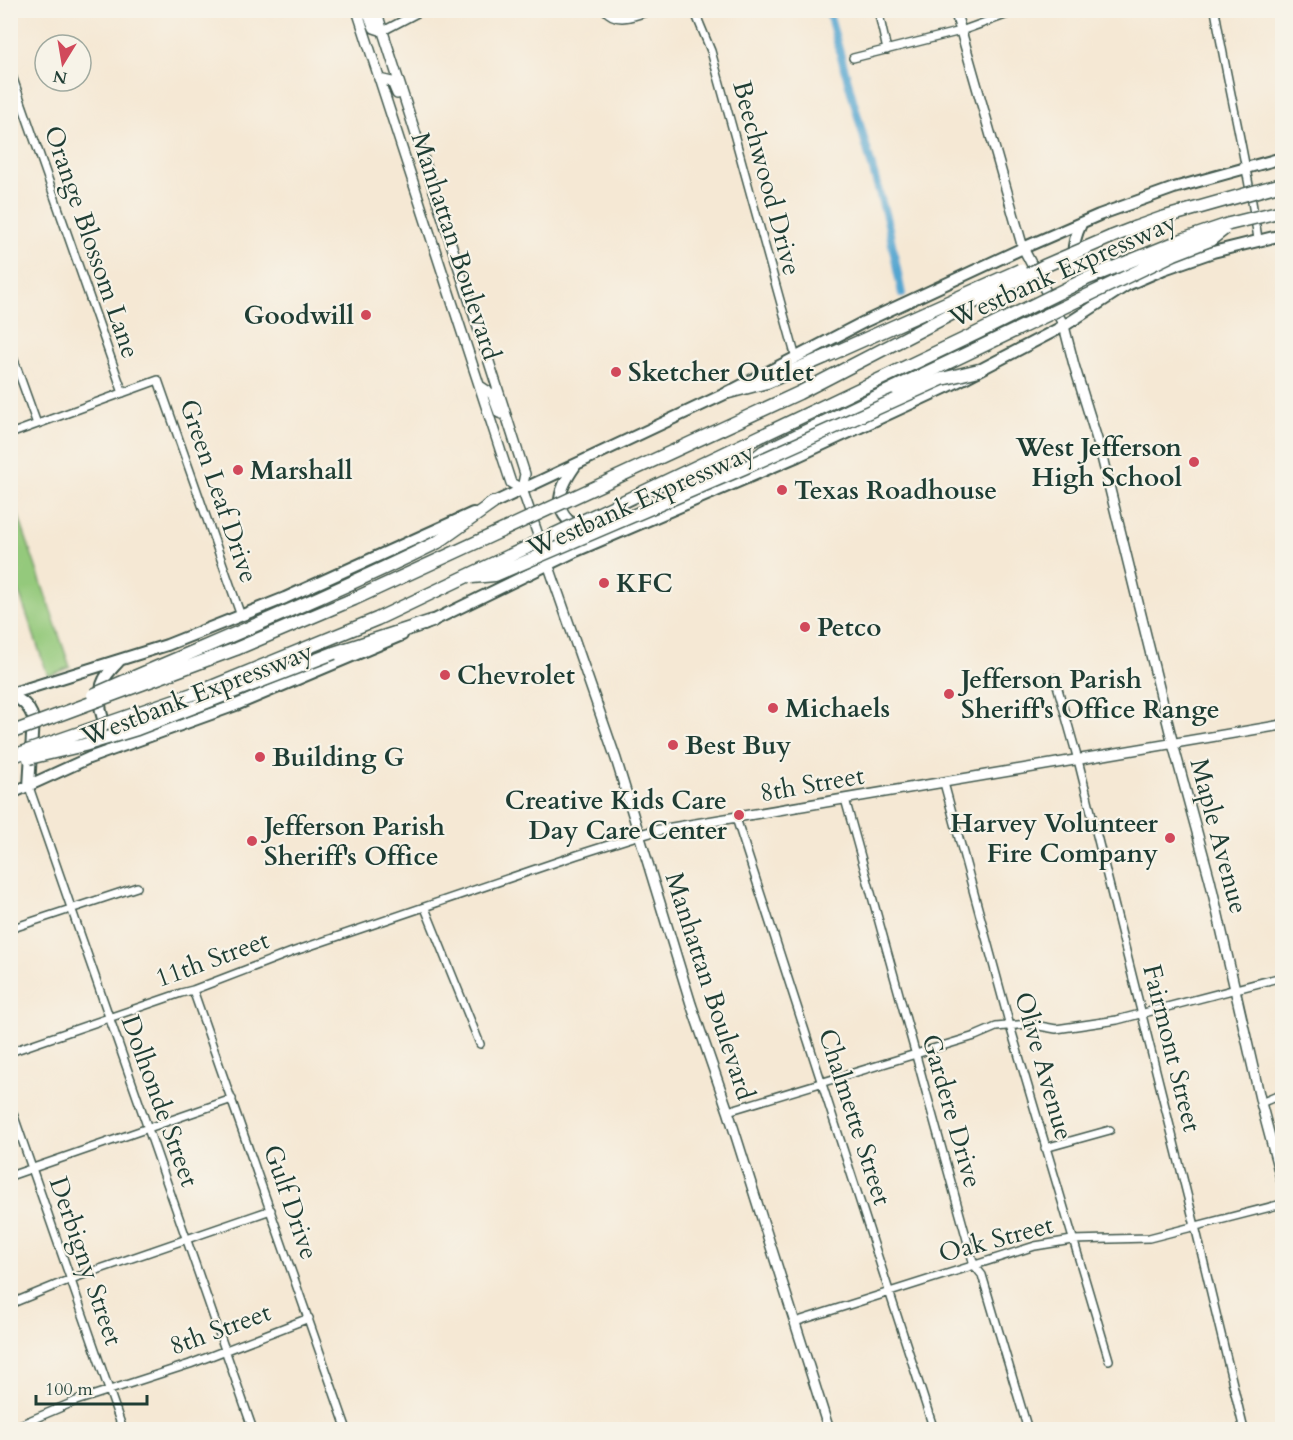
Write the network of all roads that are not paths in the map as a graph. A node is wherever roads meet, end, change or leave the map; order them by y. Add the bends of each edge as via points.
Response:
1 (357, 10) edge
2 (366, 10) edge
3 (376, 10) edge
4 (423, 10) edge
5 (605, 10) edge
6 (652, 10) edge
7 (694, 10) edge
8 (878, 10) edge
9 (955, 10) edge
10 (1019, 10) edge
11 (1215, 10) edge
12 (383, 30) junction
13 (961, 32) junction
14 (887, 50) junction
15 (853, 58) dead end
16 (10, 70) edge
17 (379, 80) junction
18 (417, 136) junction
19 (1282, 158) edge
20 (1246, 168) junction
21 (1282, 184) edge
22 (1282, 211) edge
23 (1080, 224) junction
24 (1229, 224) junction
25 (1282, 234) edge
26 (1111, 237) junction
27 (1258, 239) junction
28 (1023, 248) junction
29 (1118, 291) junction
30 (1064, 326) junction
31 (10, 349) edge
32 (797, 363) junction
33 (979, 370) junction
34 (480, 386) junction
35 (729, 392) joint
36 (123, 393) junction
37 (506, 415) junction
38 (37, 424) junction
39 (10, 435) edge
40 (575, 465) junction
41 (522, 489) junction
42 (712, 492) junction
43 (493, 503) junction
44 (602, 539) junction
45 (549, 564) junction
46 (462, 579) junction
47 (241, 616) junction
48 (432, 621) junction
49 (119, 660) junction
50 (1055, 678) dead end
51 (10, 694) edge
52 (64, 714) junction
53 (1282, 725) edge
54 (10, 733) edge
55 (144, 738) junction
56 (1173, 744) junction
57 (10, 758) edge
58 (1078, 760) junction
59 (10, 762) edge
60 (944, 783) junction
61 (29, 787) junction
62 (10, 794) edge
63 (845, 800) junction
64 (736, 818) junction
65 (640, 836) junction
66 (137, 887) dead end
67 (425, 908) junction
68 (70, 909) junction
69 (10, 929) edge
70 (292, 952) joint
71 (1282, 977) edge
72 (193, 990) junction
73 (1236, 990) junction
74 (1141, 1014) junction
75 (108, 1019) junction
76 (1010, 1026) junction
77 (480, 1044) dead end
78 (10, 1052) edge
79 (914, 1054) junction
80 (822, 1081) junction
81 (1282, 1094) edge
82 (232, 1099) junction
83 (1261, 1103) junction
84 (10, 1105) edge
85 (728, 1111) junction
86 (147, 1127) junction
87 (1110, 1130) dead end
88 (1045, 1148) junction
89 (32, 1167) junction
90 (10, 1176) edge
91 (1282, 1182) edge
92 (1282, 1204) edge
93 (271, 1210) junction
94 (1195, 1226) junction
95 (186, 1238) junction
96 (1072, 1240) junction
97 (974, 1265) junction
98 (70, 1279) junction
99 (888, 1292) junction
100 (10, 1304) edge
101 (309, 1318) junction
102 (795, 1322) junction
103 (225, 1350) junction
104 (1109, 1360) dead end
105 (109, 1388) junction
106 (10, 1429) edge
107 (123, 1430) edge
108 (253, 1430) edge
109 (346, 1430) edge
110 (829, 1430) edge
111 (934, 1430) edge
112 (1028, 1430) edge
113 (1244, 1430) edge

1 - 17 street, Manhattan Boulevard
2 - 12 street via 374,28
3 - 12 street, Manhattan Boulevard
4 - 12 street
5 - 6 street via 616,18
7 - 32 street, Beechwood Drive via 711,51
8 - 14 street
9 - 13 street, Maple Avenue
10 - 13 street
11 - 20 street via 1228,92
12 - 18 street, Manhattan Boulevard
13 - 14 street
13 - 28 street, Maple Avenue
14 - 15 street
16 - 36 street, Orange Blossom Lane
17 - 18 street via 394,84 407,124
17 - 34 street, Manhattan Boulevard
18 - 37 street, Manhattan Boulevard
19 - 20 main road, Westbank Expressway
20 - 23 main road, Westbank Expressway via 1174,188
20 - 27 street
21 - 26 highway, Westbank Expressway, bridge via 1162,218
22 - 24 highway, Westbank Expressway, bridge
23 - 28 main road, Westbank Expressway
23 - 29 main road via 1071,260 1075,270 1085,284
24 - 42 highway, bridge via 1210,240 763,452
24 - 46 highway, Westbank Expressway, bridge via 1086,279
25 - 27 main road, Westbank Expressway
26 - 32 highway, bridge via 1069,248
26 - 52 highway, Westbank Expressway, bridge via 1044,266 799,393 365,594 236,649
27 - 29 main road, Westbank Expressway via 1164,269
28 - 30 street, Maple Avenue
28 - 32 main road, Westbank Expressway via 864,322
29 - 30 main road, Westbank Expressway
30 - 33 main road, Westbank Expressway
30 - 56 street, Maple Avenue via 1100,449
31 - 38 street
32 - 35 highway via 767,382
33 - 42 main road, Westbank Expressway
33 - 46 highway, bridge via 942,379 495,574
34 - 37 street via 492,393 499,413
34 - 41 street, Manhattan Boulevard via 511,483
35 - 40 main road
36 - 38 street
36 - 47 street, Green Leaf Drive via 158,380
37 - 41 street, Manhattan Boulevard via 525,474
38 - 39 street
40 - 41 main road
40 - 44 main road via 560,492 562,511 576,527
41 - 43 main road
41 - 45 street, Manhattan Boulevard
42 - 44 main road, Westbank Expressway
43 - 47 main road
43 - 52 highway, bridge via 438,542 365,578 79,701
44 - 45 main road, Westbank Expressway
45 - 48 main road, Westbank Expressway
45 - 65 street, Manhattan Boulevard
46 - 57 highway, Westbank Expressway, bridge via 377,619 214,686
47 - 49 main road
48 - 55 main road, Westbank Expressway via 246,701
48 - 59 highway, bridge via 334,653 137,729 84,746
49 - 51 main road
49 - 55 main road via 104,679 101,690 105,723 123,735
50 - 58 street, Fairmont Street
51 - 61 main road via 31,710 33,718
52 - 54 highway, Westbank Expressway, bridge
53 - 56 street, 8th Street
55 - 61 main road, Westbank Expressway via 89,758
56 - 58 street, 8th Street
56 - 73 street, Maple Avenue
58 - 60 street, 8th Street
58 - 74 street, Fairmont Street
60 - 63 street, 8th Street
60 - 76 street, Olive Avenue
61 - 62 main road, Westbank Expressway
61 - 68 street, Dolhonde Street
63 - 64 street, 8th Street
63 - 79 street, Gardere Drive
64 - 65 street, 8th Street
64 - 80 street, Chalmette Street
65 - 67 street, 8th Street
65 - 85 street, Manhattan Boulevard
66 - 68 street
67 - 70 street, 8th Street
67 - 77 street
68 - 69 street
68 - 75 street, Dolhonde Street
70 - 72 street, 11th Street
71 - 73 street
72 - 75 street, 11th Street
72 - 82 street, Gulf Drive
73 - 74 street
73 - 83 street, Maple Avenue
74 - 76 street via 1056,1029 1028,1024
74 - 94 street, Fairmont Street
75 - 78 street, 11th Street
75 - 86 street, Dolhonde Street
76 - 79 street
76 - 88 street, Olive Avenue
79 - 80 street
79 - 97 street, Gardere Drive
80 - 85 street
80 - 99 street, Chalmette Street
81 - 83 street
82 - 86 street
82 - 93 street, Gulf Drive
83 - 91 street, Maple Avenue
84 - 89 street, Derbigny Street
85 - 102 street, Manhattan Boulevard
86 - 89 street
86 - 95 street, Dolhonde Street
87 - 88 street
88 - 96 street, Olive Avenue
89 - 90 street
89 - 98 street, Derbigny Street
92 - 94 street, Oak Street
93 - 95 street
93 - 101 street, Gulf Drive
94 - 96 street, Oak Street via 1149,1238
94 - 113 street, Fairmont Street
95 - 98 street
95 - 103 street, Dolhonde Street
96 - 97 street, Oak Street via 1035,1246
96 - 104 street, Olive Avenue
97 - 99 street, Oak Street
97 - 112 street, Gardere Drive via 982,1275
98 - 100 street
98 - 105 street, Derbigny Street
99 - 102 street, Oak Street
99 - 111 street, Chalmette Street
101 - 103 street, 8th Street
101 - 109 street, Gulf Drive
102 - 110 street, Manhattan Boulevard
103 - 105 street, 8th Street
103 - 108 street, Dolhonde Street
105 - 106 street, 8th Street
105 - 107 street, Derbigny Street

